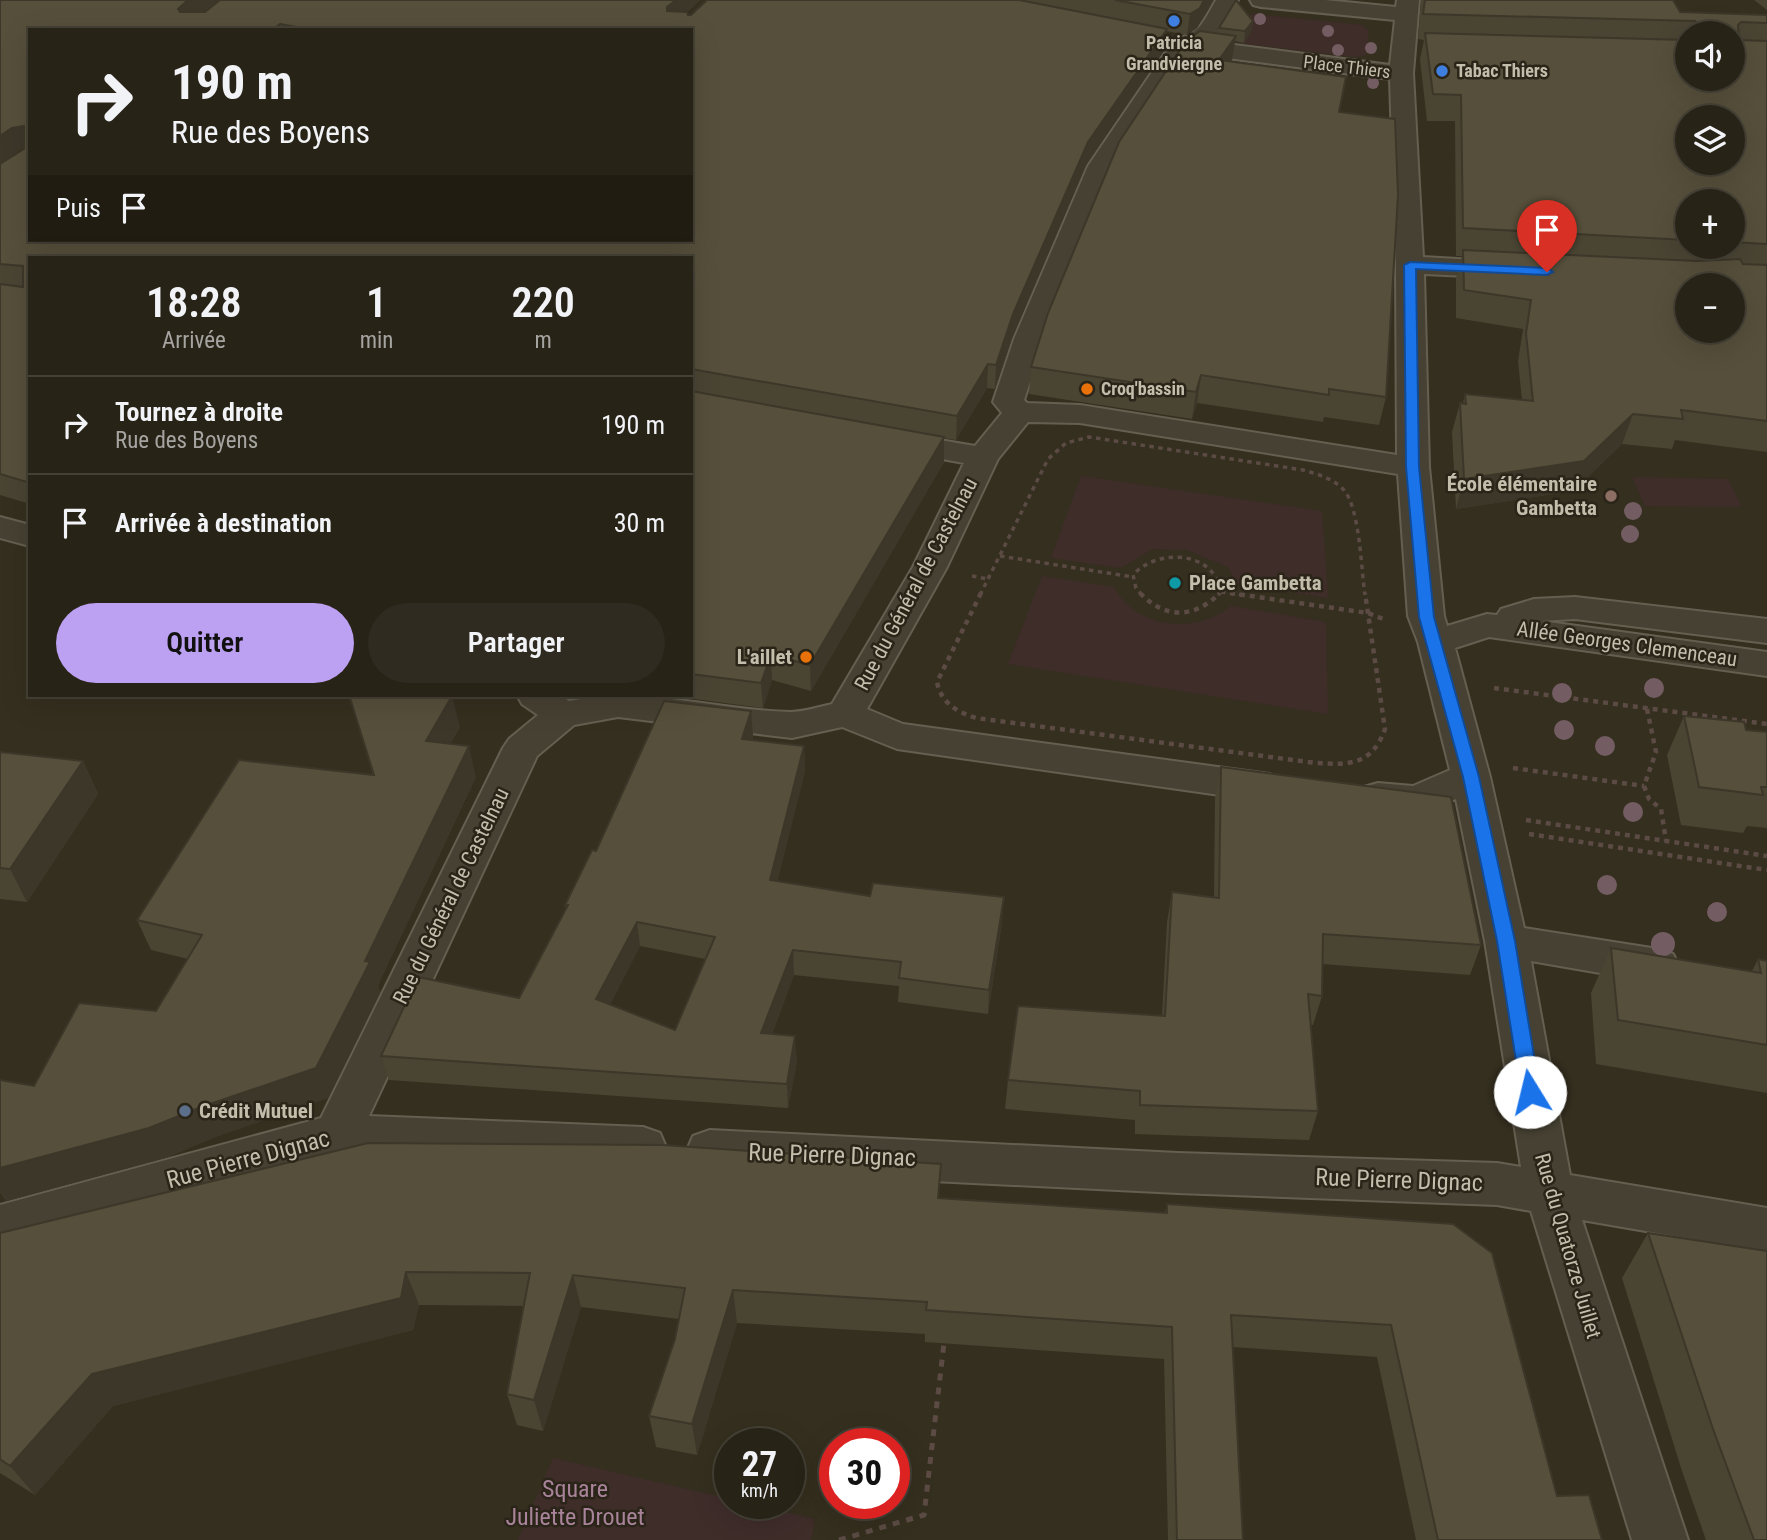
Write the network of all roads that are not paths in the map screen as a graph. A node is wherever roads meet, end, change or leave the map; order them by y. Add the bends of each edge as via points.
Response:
1 (1227, 0) edge
2 (1261, 0) edge
3 (1407, 8) edge
4 (1174, 44) junction
5 (1429, 50) edge
6 (1402, 61) junction
7 (1410, 265) junction
8 (1534, 271) edge
9 (1019, 412) junction
10 (864, 435) edge
11 (983, 457) junction
12 (1413, 467) junction
13 (0, 527) edge
14 (28, 535) edge
15 (1487, 625) junction
16 (1767, 631) edge
17 (1436, 642) junction
18 (1767, 664) edge
19 (549, 705) edge
20 (845, 714) junction
21 (1471, 777) junction
22 (1310, 791) edge
23 (1350, 794) edge
24 (1506, 941) junction
25 (1698, 972) edge
26 (337, 1134) junction
27 (1550, 1194) junction
28 (0, 1227) edge
29 (1767, 1230) edge
30 (1660, 1540) edge

1 - 4 street via 1208,34
2 - 3 street, Place Thiers
3 - 6 street, Place Thiers
4 - 6 street, Place Thiers
4 - 9 street via 1173,58 1101,166 1029,339 1008,402
5 - 6 street
6 - 7 street, Rue du Quatorze Juillet
7 - 8 street
7 - 12 street, Rue du Quatorze Juillet
9 - 11 street, Rue du Général de Castelnau
9 - 12 street via 1080,414
10 - 11 street
11 - 20 street, Rue du Général de Castelnau via 930,567
12 - 17 street, Rue du Quatorze Juillet via 1426,617
13 - 14 street
15 - 16 street, Allée Georges Clemenceau via 1534,610 1575,608
15 - 17 street, Allée Georges Clemenceau
15 - 18 street, Allée Georges Clemenceau
17 - 21 street, Rue du Quatorze Juillet
19 - 20 street, Rue du Général de Castelnau via 618,704 792,726
19 - 26 street, Rue du Général de Castelnau via 522,748
20 - 22 street via 897,736
21 - 23 street via 1416,800
21 - 24 street, Rue du Quatorze Juillet
24 - 25 street
24 - 27 street, Rue du Quatorze Juillet
26 - 27 street, Rue Pierre Dignac via 1497,1184
26 - 28 street, Rue Pierre Dignac
27 - 29 street, Rue Pierre Dignac
27 - 30 street, Rue du Quatorze Juillet

